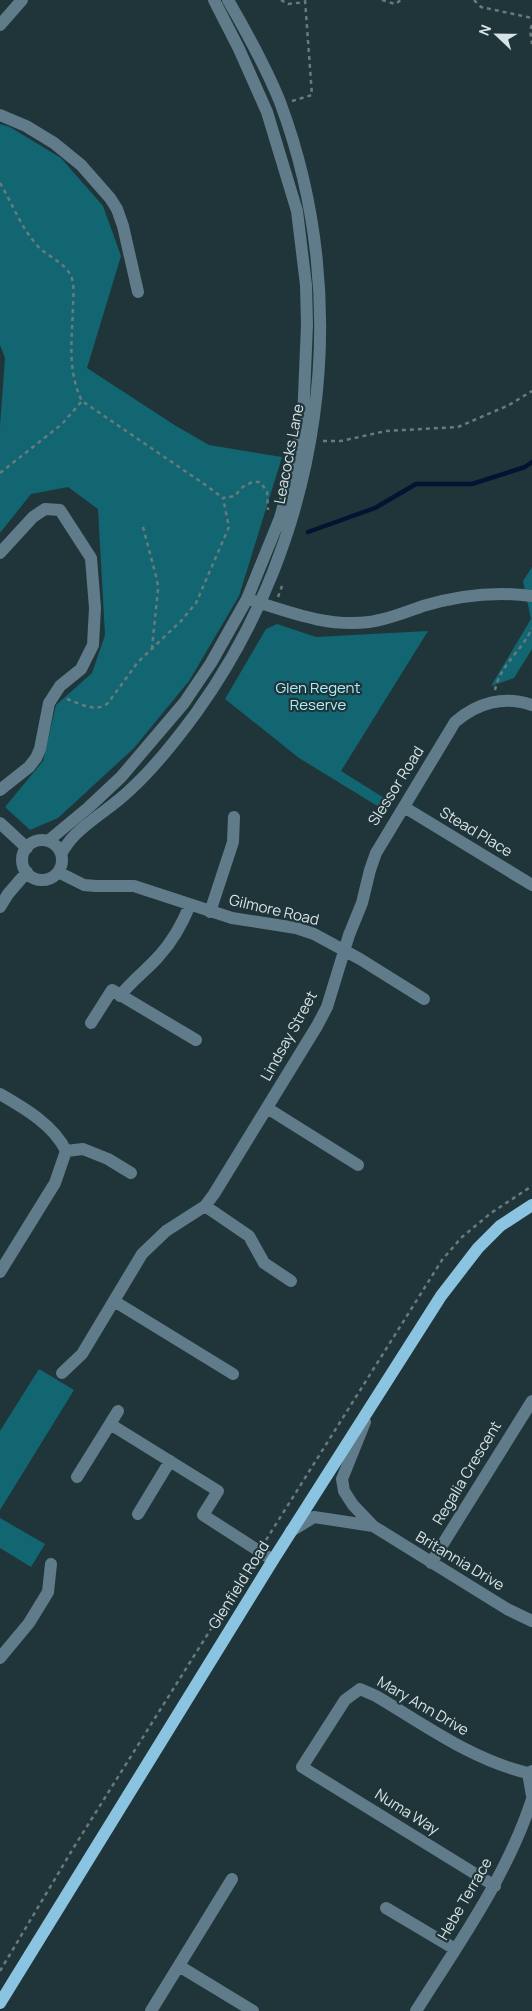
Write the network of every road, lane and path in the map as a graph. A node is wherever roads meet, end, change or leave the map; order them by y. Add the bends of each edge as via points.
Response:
1 (22, 0) edge
2 (214, 0) edge
3 (228, 0) edge
4 (282, 0) edge
5 (382, 0) edge
6 (401, 0) edge
7 (474, 0) edge
8 (306, 1) edge
9 (532, 18) edge
10 (1, 22) edge
11 (532, 25) edge
12 (532, 44) edge
13 (280, 105) junction
14 (0, 115) edge
15 (0, 183) edge
16 (138, 292) dead end
17 (532, 391) edge
18 (82, 401) junction
19 (311, 440) junction
20 (0, 473) edge
21 (223, 498) junction
22 (271, 515) dead end
23 (143, 527) dead end
24 (0, 553) edge
25 (532, 596) edge
26 (247, 599) junction
27 (261, 603) junction
28 (532, 628) edge
29 (152, 649) junction
30 (54, 694) junction
31 (493, 701) junction
32 (532, 705) edge
33 (0, 790) edge
34 (404, 807) junction
35 (234, 816) dead end
36 (0, 823) edge
37 (48, 841) junction
38 (27, 848) junction
39 (61, 854) junction
40 (27, 872) junction
41 (58, 872) junction
42 (532, 885) edge
43 (190, 905) junction
44 (0, 906) edge
45 (210, 912) junction
46 (344, 949) junction
47 (120, 996) junction
48 (424, 999) dead end
49 (91, 1023) dead end
50 (196, 1040) dead end
51 (0, 1094) edge
52 (267, 1108) junction
53 (66, 1151) junction
54 (358, 1165) dead end
55 (131, 1173) dead end
56 (532, 1205) edge
57 (205, 1206) junction
58 (0, 1272) edge
59 (291, 1281) dead end
60 (114, 1301) junction
61 (62, 1373) dead end
62 (234, 1374) dead end
63 (378, 1393) junction
64 (532, 1401) edge
65 (118, 1411) dead end
66 (110, 1424) junction
67 (170, 1461) junction
68 (77, 1477) dead end
69 (138, 1514) dead end
70 (372, 1526) junction
71 (291, 1531) junction
72 (273, 1560) junction
73 (431, 1563) junction
74 (51, 1564) dead end
75 (532, 1621) edge
76 (0, 1658) edge
77 (302, 1766) joint
78 (530, 1772) edge
79 (532, 1797) edge
80 (232, 1879) dead end
81 (494, 1886) junction
82 (386, 1908) dead end
83 (455, 1950) junction
84 (178, 1966) junction
85 (0, 2003) edge
86 (151, 2011) edge
87 (253, 2011) edge
88 (416, 2011) edge

1 - 10 street
2 - 26 street, Leacocks Lane via 270,120 297,210 306,285 305,383 295,462 280,518
3 - 13 street, Leacocks Lane
4 - 8 path via 288,4
5 - 6 path via 395,4
7 - 9 path via 481,7
8 - 13 path via 312,95
11 - 12 path
13 - 19 street, Leacocks Lane via 301,171 317,261 321,323 319,376
14 - 16 street via 26,126 54,144 80,165 110,198 123,226
15 - 18 path via 34,242 63,265 72,277 71,360 74,386
17 - 19 path via 509,405 458,427 386,431 334,442
18 - 20 path via 62,424
18 - 21 path
19 - 27 street, Leacocks Lane via 297,503
21 - 22 path via 235,496 252,482 260,482 267,490 268,513
21 - 29 path via 229,527 196,603
23 - 29 path via 158,580
24 - 30 street via 33,517 45,509 60,510 91,558 95,608 93,645 81,669
25 - 27 street via 504,593 449,599 369,622 340,623 316,620
26 - 27 street
26 - 37 street, Leacocks Lane via 211,663 154,740 89,807
27 - 39 street, Leacocks Lane via 224,672 163,755 131,789 74,836
28 - 31 path via 525,643 500,673
29 - 30 path via 102,708
30 - 33 street via 36,758
31 - 32 street, Slessor Road via 521,701
31 - 34 street, Slessor Road via 468,711 455,722
34 - 42 street, Stead Place
34 - 46 street, Slessor Road via 376,853 362,903
35 - 45 street via 233,842
36 - 38 street
37 - 38 street via 34,842
37 - 39 street
38 - 40 street via 22,859
39 - 41 street
40 - 41 street via 44,880
40 - 44 street
41 - 43 street, Gilmore Road via 84,884 134,886
43 - 45 street, Gilmore Road
43 - 47 street via 184,920 160,955
45 - 46 street, Gilmore Road via 296,928
46 - 48 street, Gilmore Road
46 - 52 street, Lindsay Street via 327,1007
47 - 49 street via 112,990
47 - 50 street
51 - 53 street via 24,1108 52,1131
52 - 54 street
52 - 57 street, Lindsay Street
53 - 55 street via 83,1149
53 - 58 street via 55,1183
56 - 63 main road, Glenfield Road via 500,1226 478,1248 441,1296
57 - 59 street via 249,1236 264,1263
57 - 60 street, Lindsay Street via 153,1242 142,1254
60 - 61 street, Lindsay Street via 82,1354
60 - 62 street
63 - 70 street, Britannia Drive via 342,1479 344,1492
63 - 71 main road, Glenfield Road
64 - 73 street, Regalia Crescent
65 - 66 street
66 - 67 street
66 - 68 street
67 - 69 street
67 - 72 street via 218,1491 203,1515
70 - 71 street, Britannia Drive via 314,1517
70 - 73 street, Britannia Drive
71 - 72 main road, Glenfield Road
72 - 85 main road, Glenfield Road
73 - 75 street, Britannia Drive
74 - 76 street via 48,1592
77 - 78 street, Mary Ann Drive via 345,1700 360,1690 376,1696 472,1753 508,1768
77 - 81 street, Numa Way
78 - 79 street, Hebe Terrace
79 - 81 street, Hebe Terrace
80 - 84 street
81 - 83 street, Hebe Terrace
82 - 83 street
83 - 88 street, Hebe Terrace
84 - 86 street
84 - 87 street

